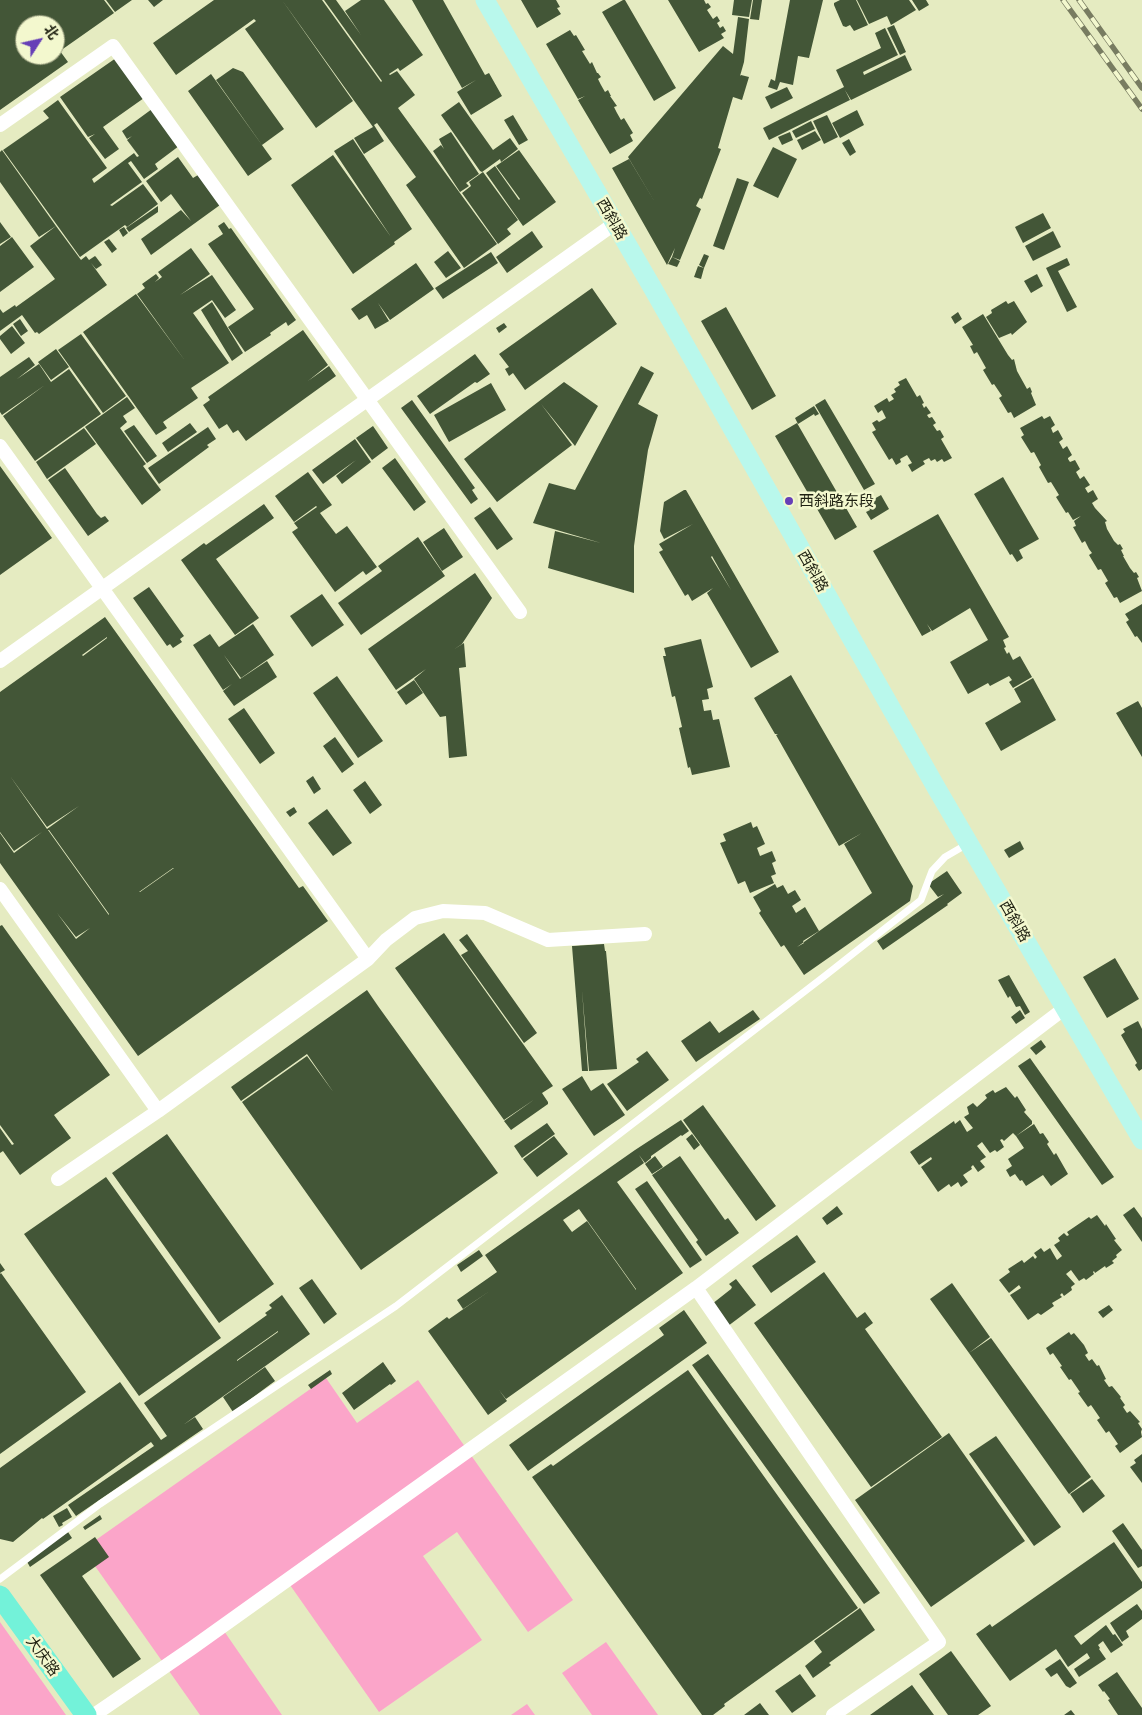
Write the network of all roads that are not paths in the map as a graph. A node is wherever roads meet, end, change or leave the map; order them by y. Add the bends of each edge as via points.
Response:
1 (486, 0) edge
2 (0, 125) edge
3 (614, 224) junction
4 (368, 399) junction
5 (0, 446) edge
6 (102, 588) junction
7 (520, 612) dead end
8 (0, 661) edge
9 (969, 843) junction
10 (0, 889) edge
11 (645, 934) dead end
12 (368, 959) junction
13 (1065, 1008) junction
14 (158, 1111) junction
15 (1142, 1140) edge
16 (58, 1179) dead end
17 (696, 1288) junction
18 (0, 1579) edge
19 (0, 1596) edge
20 (86, 1715) edge
21 (94, 1715) edge
22 (833, 1715) edge

1 - 3 street, 西斜路
2 - 4 street via 113,46
3 - 4 street
3 - 9 street, 西斜路
4 - 6 street
4 - 7 street
5 - 6 street
6 - 8 street
6 - 12 street
9 - 13 street, 西斜路
9 - 18 lane via 945,857 932,871 921,900 396,1306 100,1504
10 - 14 street
11 - 12 street via 548,940 485,913 443,911 415,918
12 - 14 street
13 - 15 street, 西斜路
13 - 17 street
14 - 16 street
17 - 21 street
17 - 22 street via 939,1642
19 - 20 main road, 大庆路

